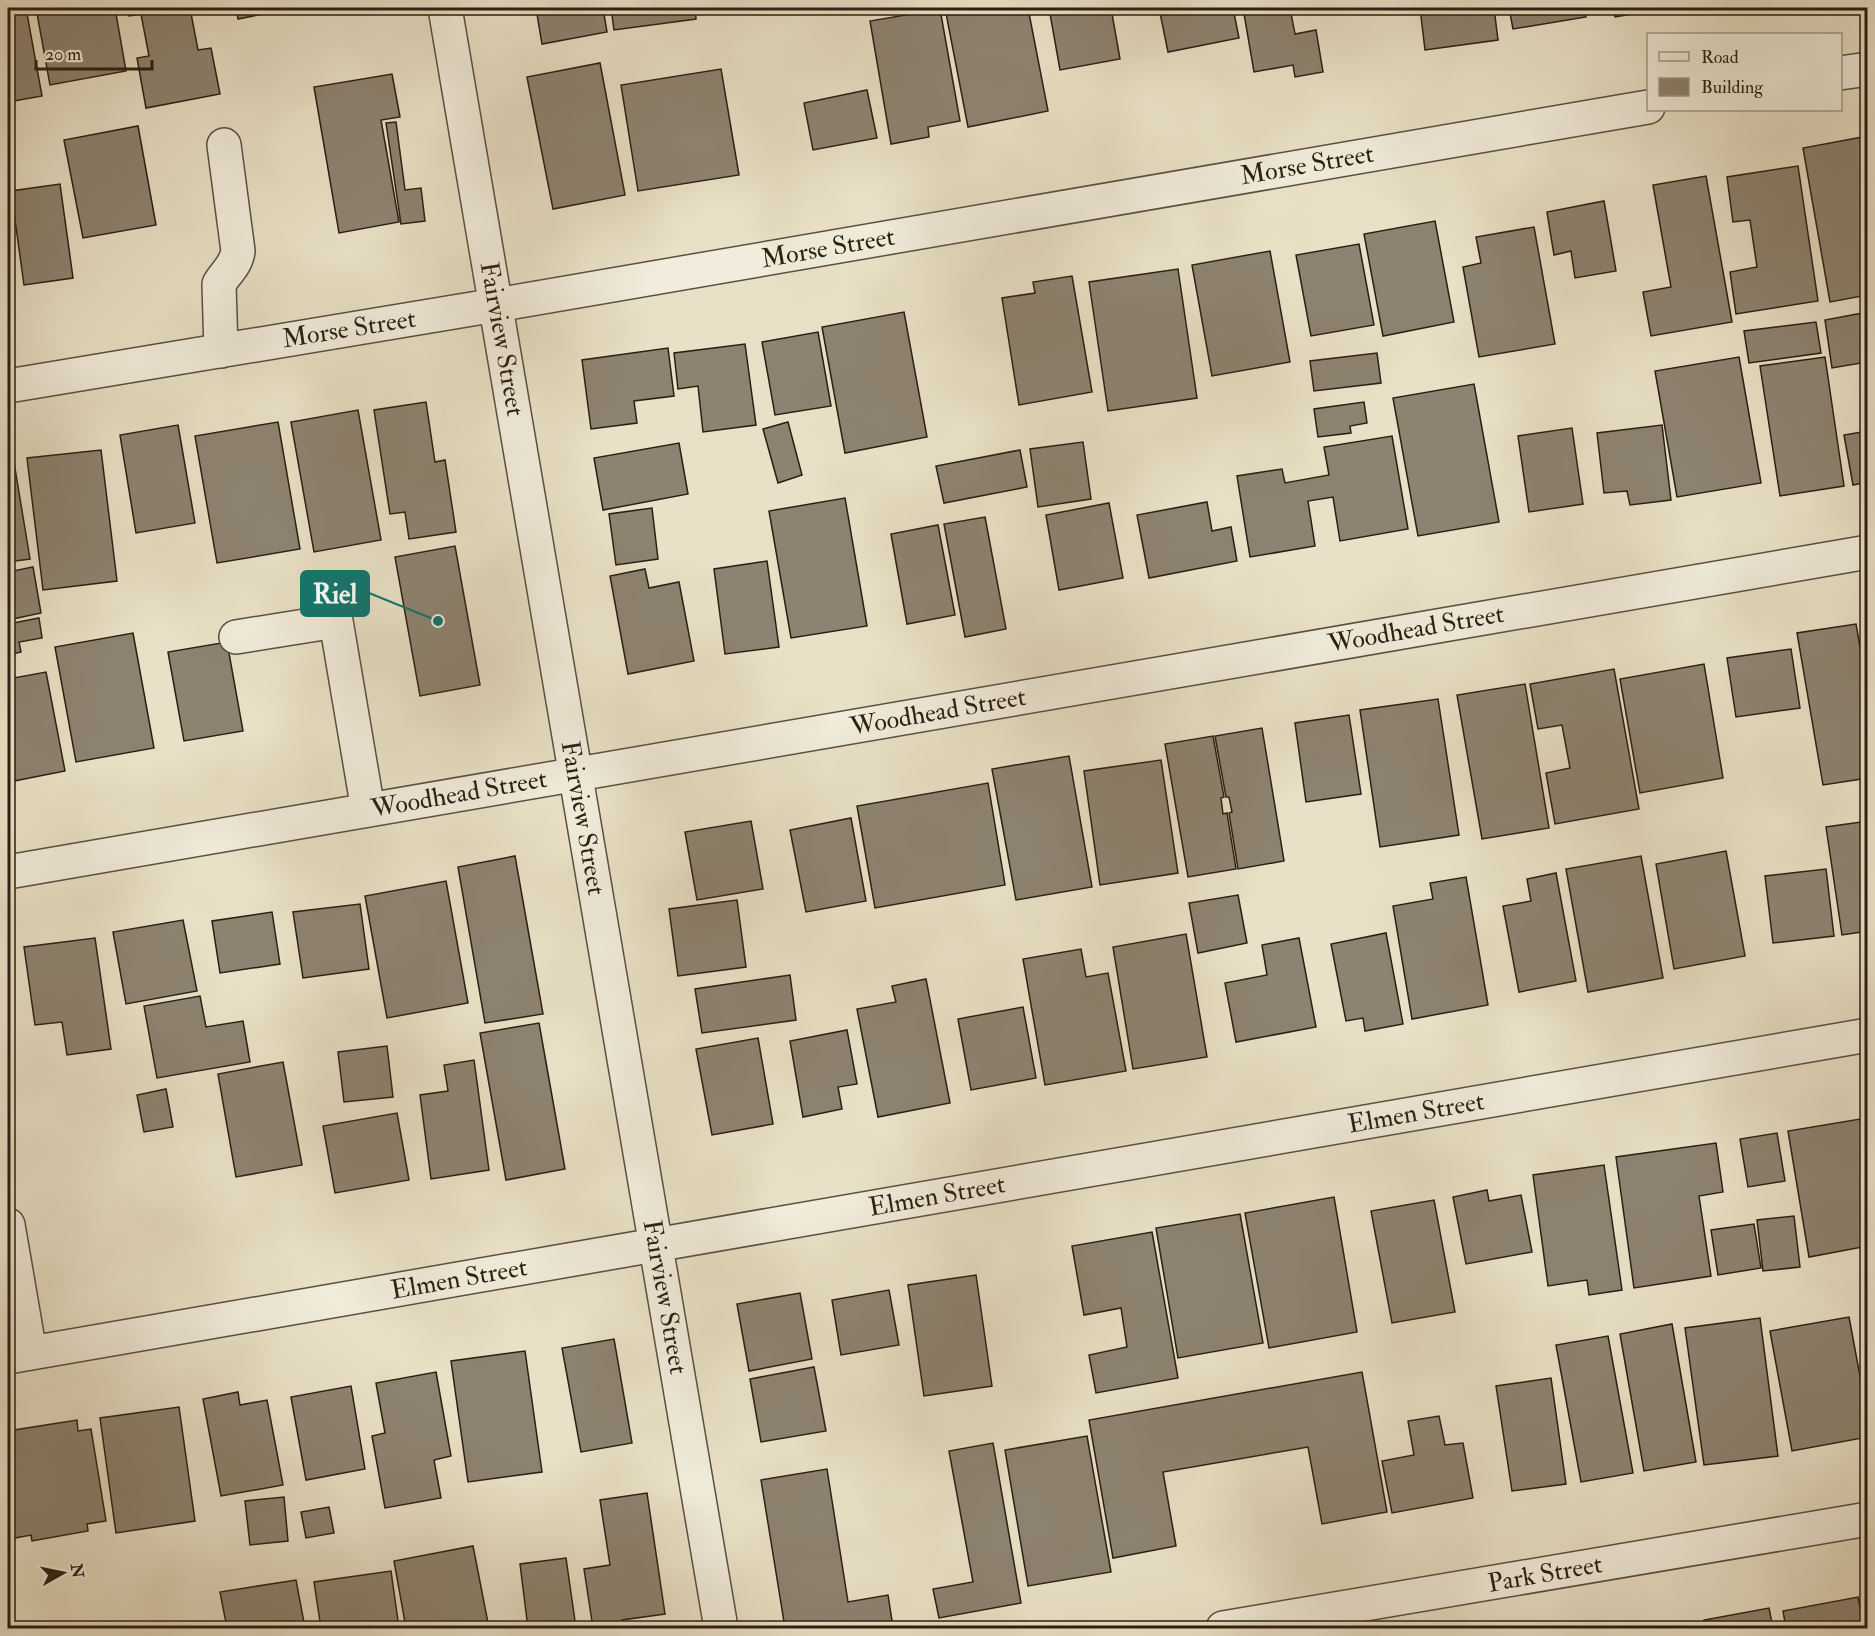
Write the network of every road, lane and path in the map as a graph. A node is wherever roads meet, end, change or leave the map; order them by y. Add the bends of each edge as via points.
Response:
1 (445, 8) edge
2 (1868, 69) edge
3 (1842, 74) edge
4 (1647, 106) edge
5 (224, 145) dead end
6 (496, 305) junction
7 (221, 351) junction
8 (8, 386) edge
9 (1868, 552) edge
10 (236, 637) dead end
11 (575, 774) junction
12 (368, 810) junction
13 (8, 872) edge
14 (1868, 1035) edge
15 (8, 1224) edge
16 (656, 1245) junction
17 (19, 1355) edge
18 (1868, 1520) edge
19 (1368, 1616) edge
20 (721, 1629) edge
21 (1223, 1629) edge

1 - 6 street, Fairview Street
2 - 3 street
4 - 6 street, Morse Street
5 - 7 street via 238,251 237,260 219,284
6 - 7 street, Morse Street
6 - 11 street, Fairview Street
7 - 8 street, Morse Street
9 - 11 street, Woodhead Street
10 - 12 street via 336,621
11 - 12 street, Woodhead Street
11 - 16 street, Fairview Street
12 - 13 street, Woodhead Street
14 - 16 street, Elmen Street
15 - 17 street
16 - 17 street, Elmen Street
16 - 20 street, Fairview Street
18 - 19 street, Park Street
19 - 21 street, Park Street

